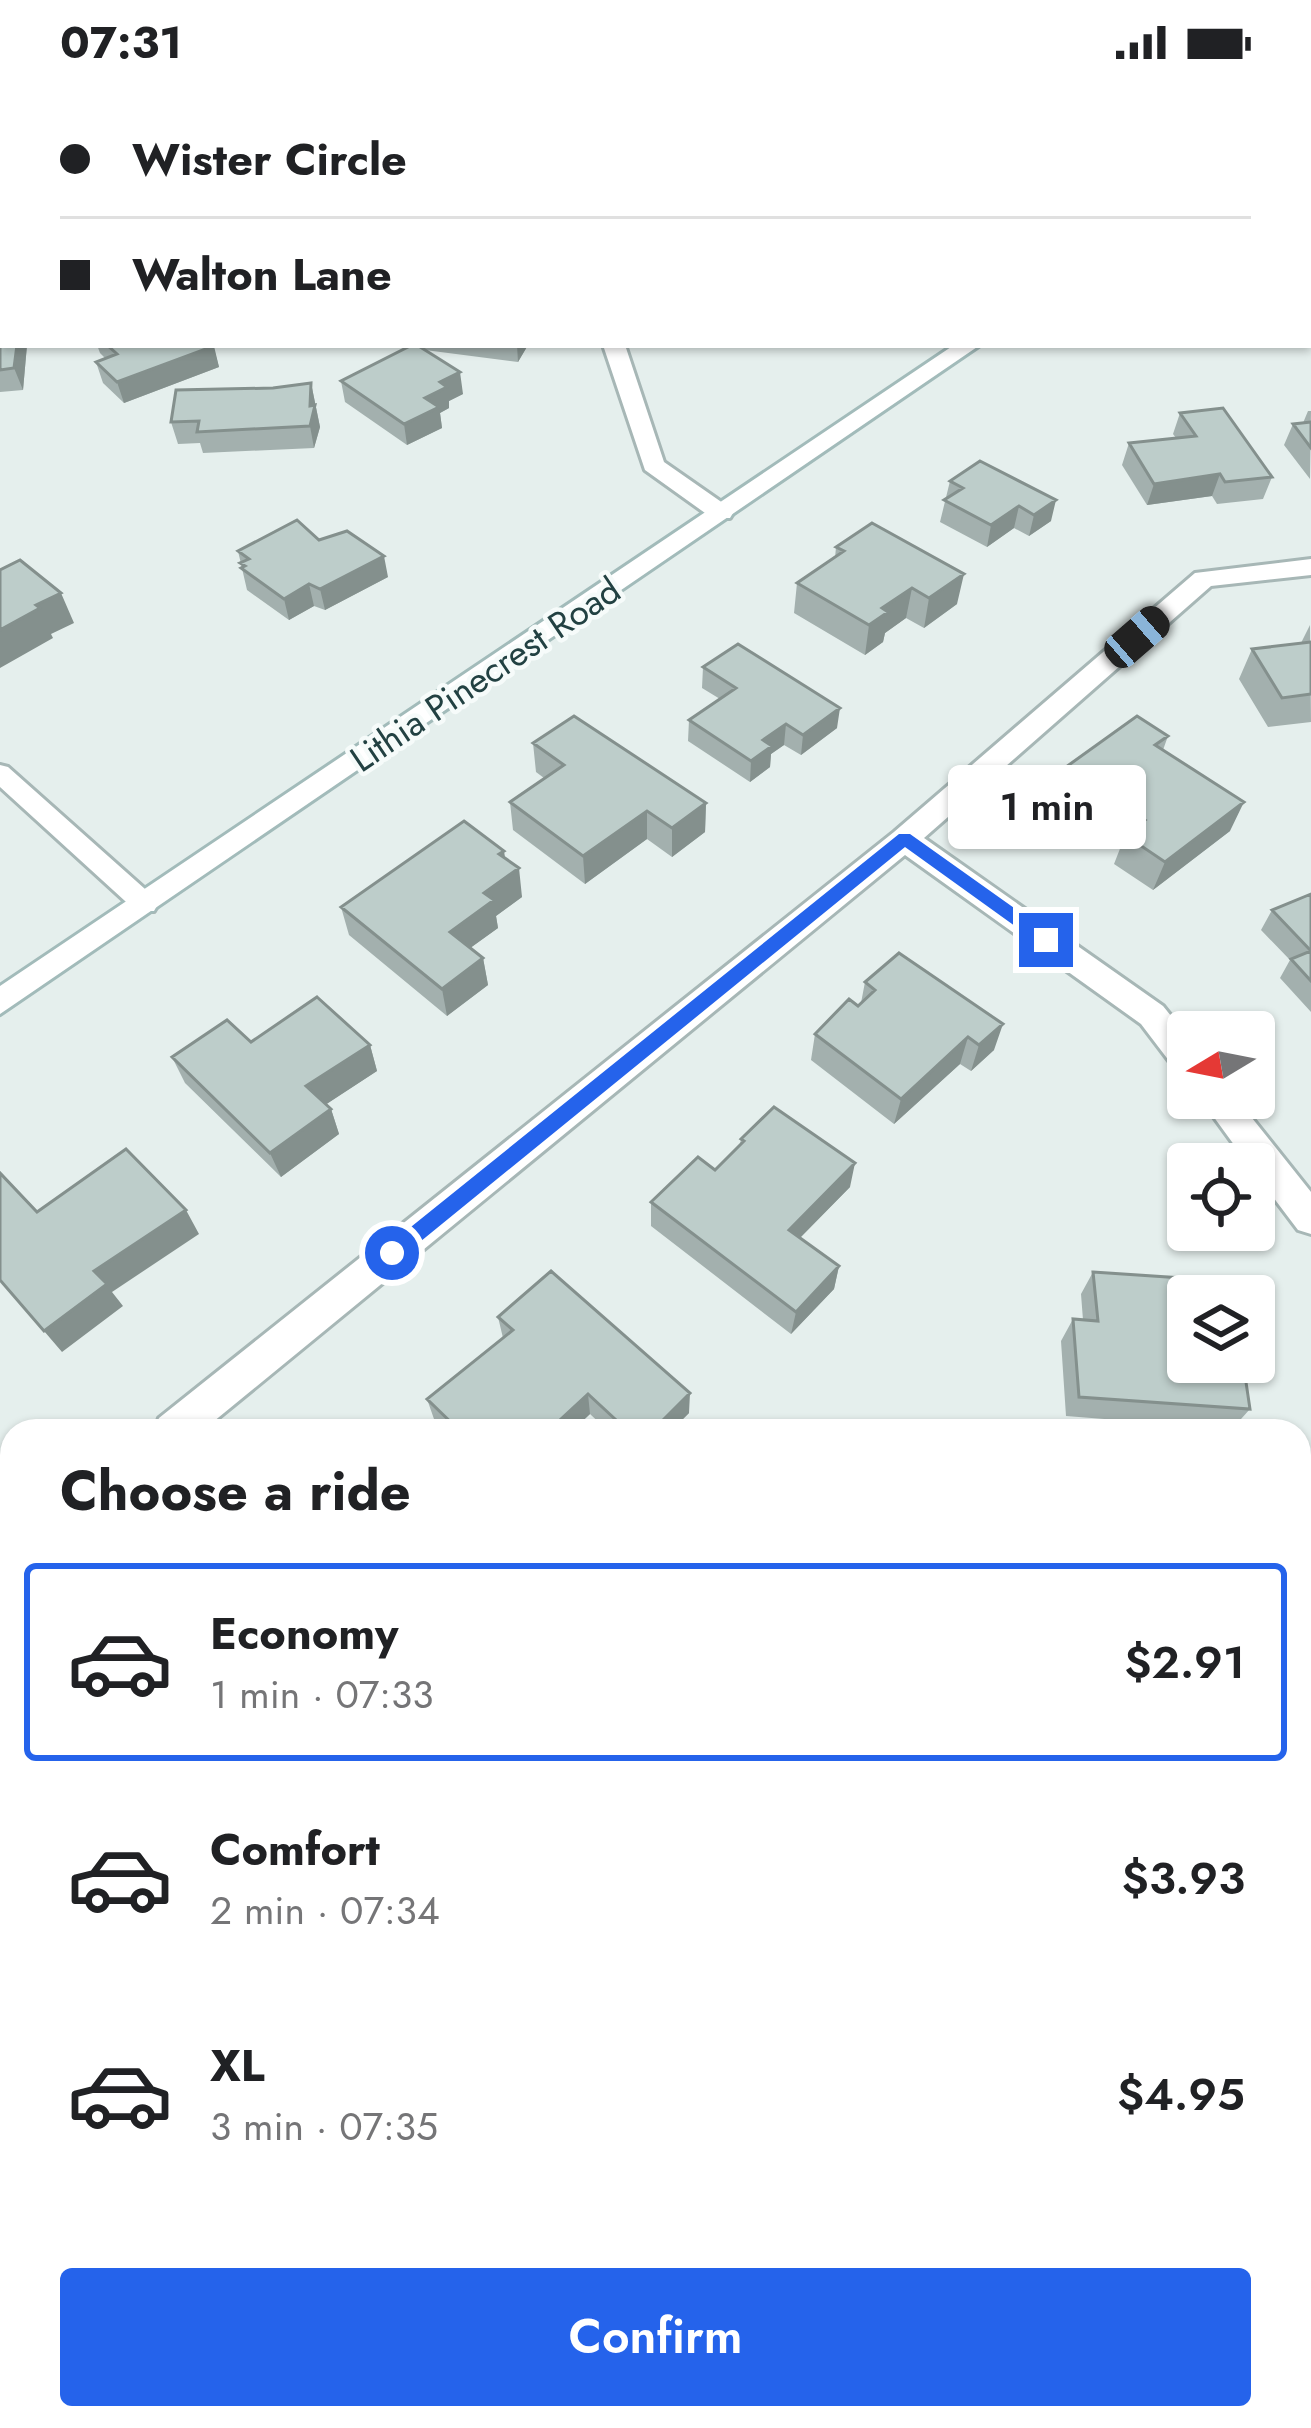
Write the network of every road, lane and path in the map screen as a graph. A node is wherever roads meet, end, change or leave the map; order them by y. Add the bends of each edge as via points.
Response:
1 (615, 348) edge
2 (965, 348) edge
3 (721, 513) junction
4 (1311, 567) edge
5 (0, 772) edge
6 (904, 838) junction
7 (146, 904) junction
8 (0, 1002) edge
9 (1167, 1035) edge
10 (1233, 1119) edge
11 (1311, 1219) edge
12 (188, 1419) edge

1 - 3 street via 652,465
2 - 3 street, Lithia Pinecrest Road
3 - 7 street, Lithia Pinecrest Road
4 - 6 street via 1204,579
5 - 7 lane
6 - 9 street via 1152,1016
6 - 12 street
7 - 8 street, Lithia Pinecrest Road
10 - 11 street

